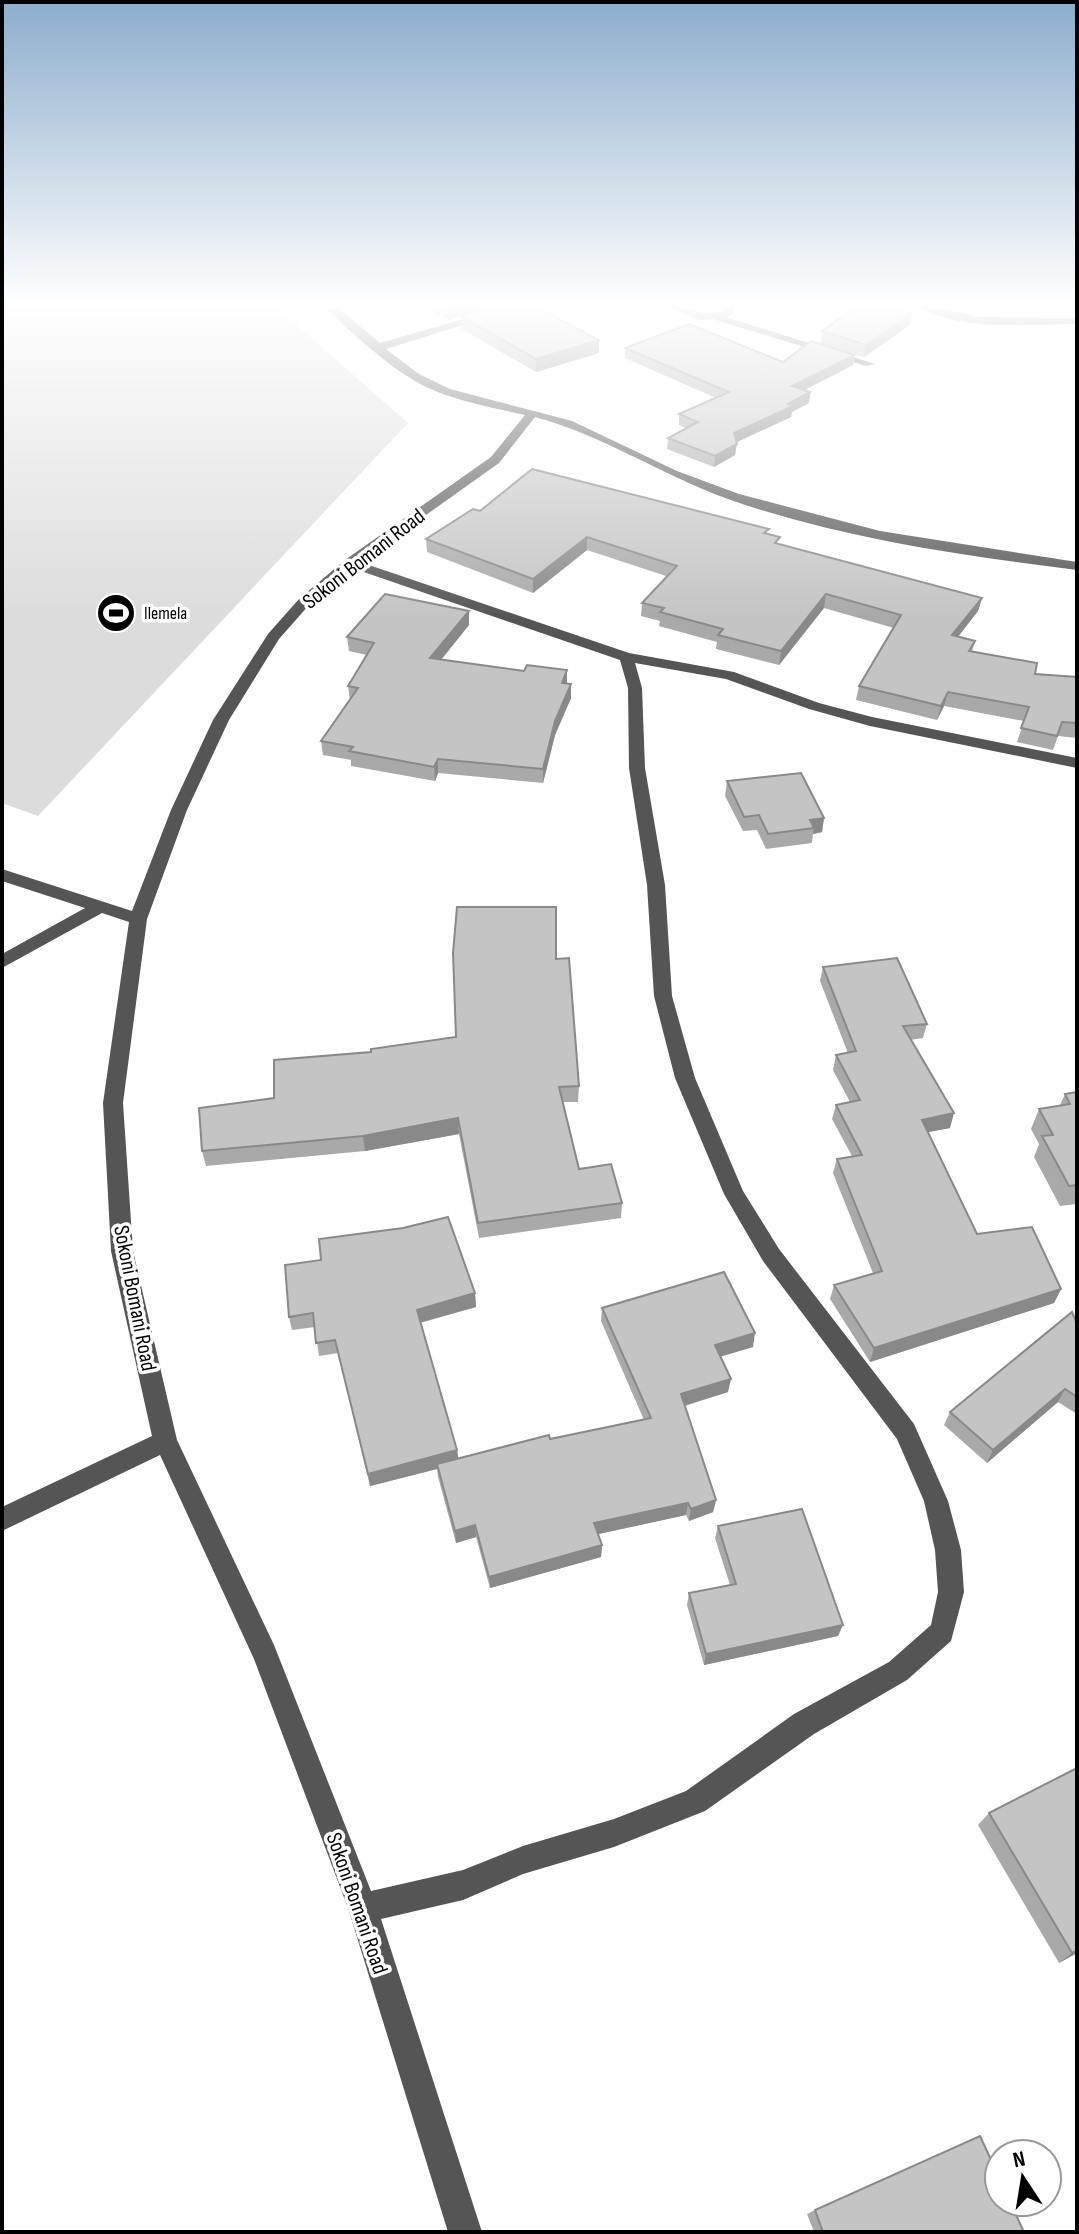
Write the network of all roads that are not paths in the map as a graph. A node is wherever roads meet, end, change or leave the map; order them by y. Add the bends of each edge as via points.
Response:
1 (525, 410) edge
2 (533, 412) junction
3 (350, 563) junction
4 (1077, 566) edge
5 (626, 657) junction
6 (1077, 763) edge
7 (2, 875) edge
8 (100, 907) junction
9 (138, 919) junction
10 (2, 962) edge
11 (165, 1441) junction
12 (2, 1519) edge
13 (363, 1908) junction
14 (465, 2232) edge

1 - 2 street
2 - 3 street, Sokoni Bomani Road via 495,460
2 - 4 street via 689,481 764,505 916,543
3 - 5 street
3 - 9 street, Sokoni Bomani Road via 273,637 221,720 179,810
5 - 6 street via 729,675 870,721
5 - 13 street via 635,688 637,768 656,885 663,996 685,1078 734,1194 771,1255 906,1432 936,1501 951,1592 942,1632 898,1671 804,1724 695,1801 463,1885
7 - 8 street
8 - 9 street
8 - 10 street
9 - 11 street, Sokoni Bomani Road via 113,1103 122,1251
11 - 12 street
11 - 13 street, Sokoni Bomani Road via 265,1654
13 - 14 street, Sokoni Bomani Road

